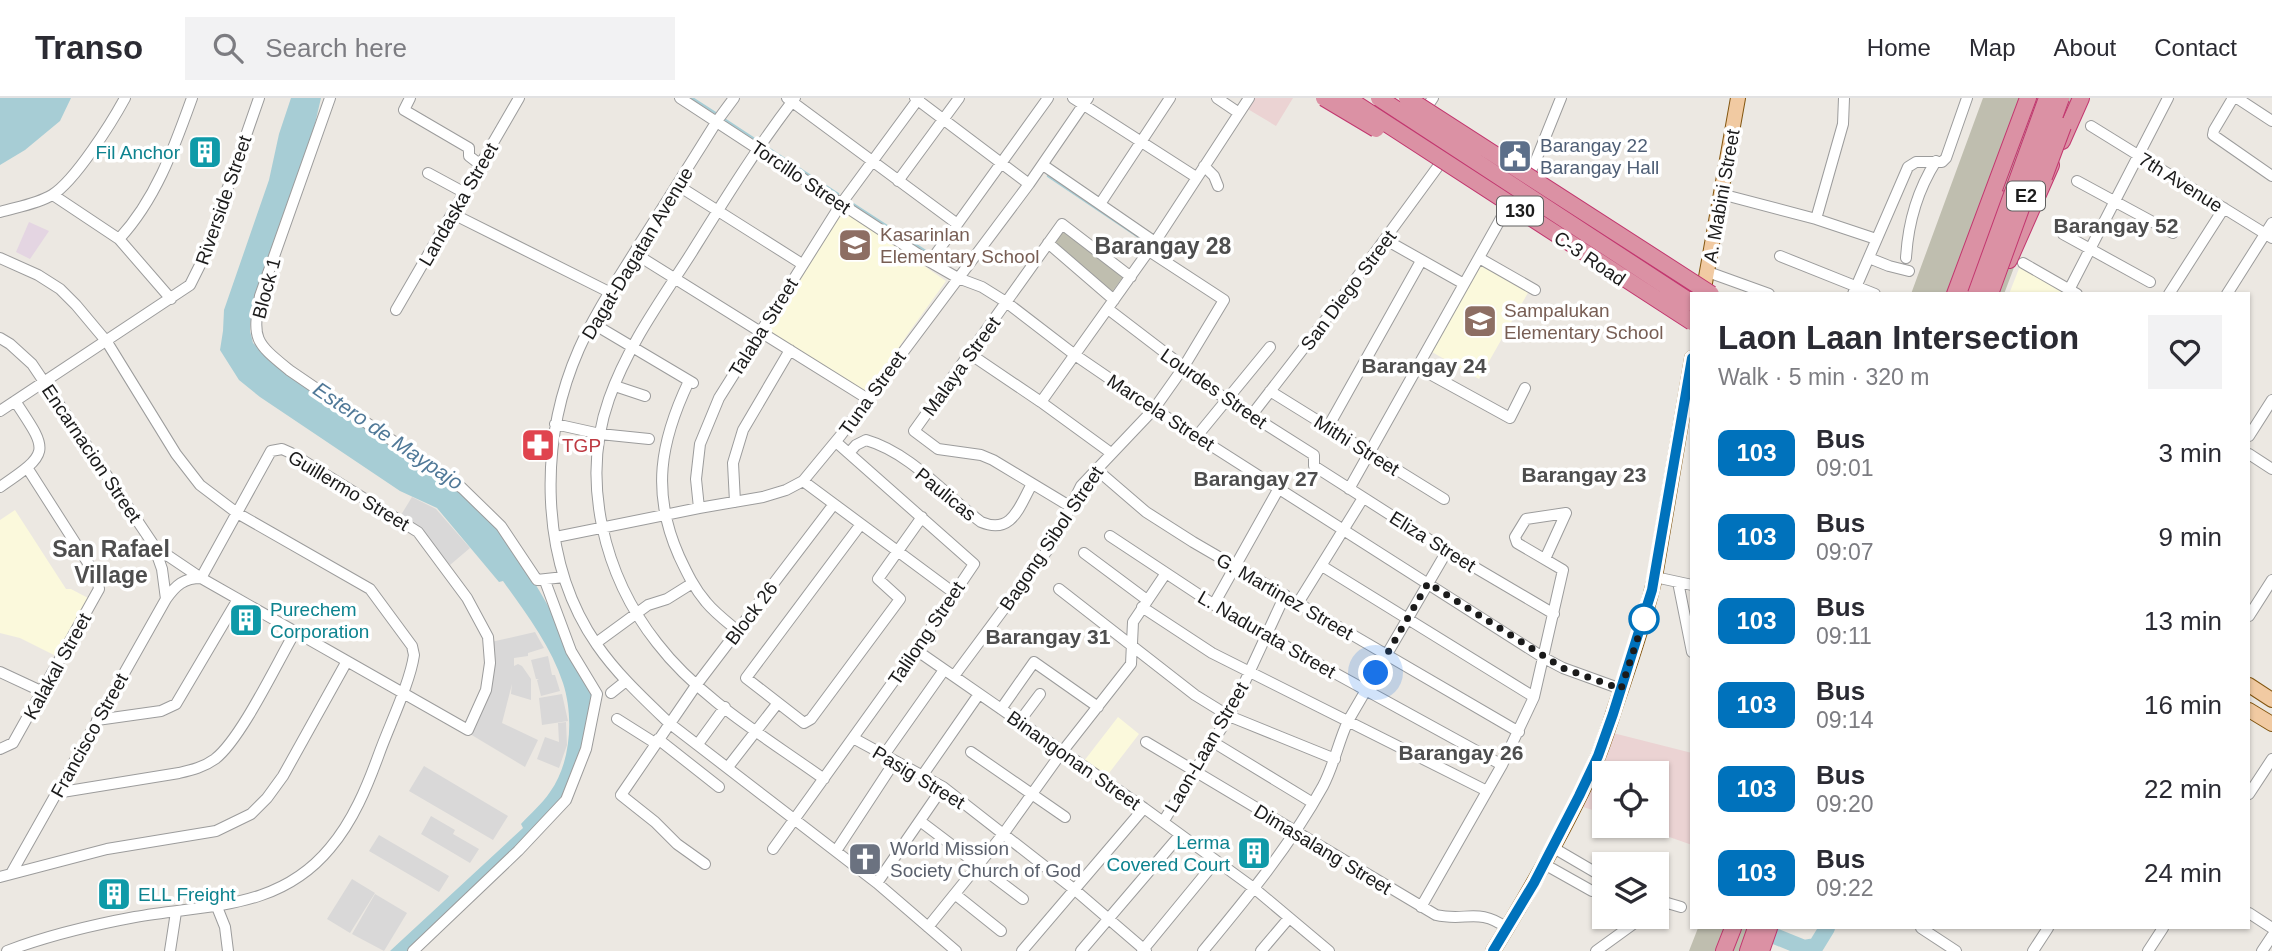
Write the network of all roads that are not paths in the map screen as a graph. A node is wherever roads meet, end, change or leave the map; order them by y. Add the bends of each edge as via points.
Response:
1 (125, 98) edge
2 (192, 98) edge
3 (260, 98) edge
4 (330, 98) edge
5 (410, 98) edge
6 (519, 98) edge
7 (680, 98) edge
8 (734, 98) edge
9 (959, 98) edge
10 (1048, 98) edge
11 (1073, 98) edge
12 (1170, 98) edge
13 (1217, 98) edge
14 (1249, 98) edge
15 (1324, 98) edge
16 (1347, 98) edge
17 (1381, 98) edge
18 (1407, 98) edge
19 (1433, 98) edge
20 (1561, 98) edge
21 (1738, 98) edge
22 (1844, 98) edge
23 (1967, 98) edge
24 (2028, 98) edge
25 (2037, 98) edge
26 (2047, 98) edge
27 (2061, 98) edge
28 (2073, 98) edge
29 (2081, 98) edge
30 (2168, 98) edge
31 (2235, 98) edge
32 (791, 99) edge
33 (917, 99) edge
34 (1085, 101) edge
35 (1239, 113) junction
36 (943, 119) junction
37 (1418, 120) junction
38 (717, 121) junction
39 (2272, 121) edge
40 (2091, 126) dead end
41 (1406, 138) junction
42 (1142, 141) junction
43 (757, 148) junction
44 (2139, 156) junction
45 (1442, 161) junction
46 (1939, 161) junction
47 (872, 162) junction
48 (1001, 163) junction
49 (1042, 165) junction
50 (482, 166) junction
51 (1204, 166) junction
52 (428, 173) dead end
53 (2272, 176) edge
54 (1196, 177) junction
55 (898, 181) junction
56 (2077, 181) dead end
57 (1029, 184) junction
58 (677, 185) junction
59 (1218, 186) dead end
60 (1521, 187) junction
61 (465, 193) junction
62 (1721, 194) junction
63 (53, 195) junction
64 (1506, 202) junction
65 (2115, 202) junction
66 (841, 204) junction
67 (1100, 204) junction
68 (2224, 208) junction
69 (718, 210) junction
70 (0, 212) edge
71 (453, 214) junction
72 (1816, 219) junction
73 (956, 223) junction
74 (2272, 223) edge
75 (2174, 233) dead end
76 (2063, 234) dead end
77 (2269, 236) edge
78 (119, 239) junction
79 (1876, 239) junction
80 (1386, 240) junction
81 (1048, 243) junction
82 (1152, 247) junction
83 (2090, 249) junction
84 (634, 253) junction
85 (1780, 256) dead end
86 (0, 258) edge
87 (1479, 258) junction
88 (1869, 258) junction
89 (1906, 258) dead end
90 (1421, 261) junction
91 (930, 262) junction
92 (2023, 263) dead end
93 (802, 264) junction
94 (1909, 271) dead end
95 (1708, 272) junction
96 (1975, 275) junction
97 (1131, 276) junction
98 (675, 278) junction
99 (958, 278) junction
100 (2150, 282) dead end
101 (1464, 285) junction
102 (1535, 290) dead end
103 (1855, 290) edge
104 (610, 292) junction
105 (1703, 292) edge
106 (1708, 292) edge
107 (1763, 292) edge
108 (1956, 292) edge
109 (1969, 292) edge
110 (1977, 292) edge
111 (1996, 292) edge
112 (2073, 292) edge
113 (2170, 292) edge
114 (2228, 292) edge
115 (171, 299) junction
116 (1690, 301) edge
117 (1690, 301) edge
118 (1006, 302) junction
119 (1111, 305) junction
120 (396, 310) dead end
121 (592, 323) junction
122 (1690, 324) edge
123 (760, 331) junction
124 (0, 338) edge
125 (107, 342) junction
126 (632, 345) junction
127 (1270, 347) dead end
128 (790, 350) junction
129 (970, 354) junction
130 (1075, 355) junction
131 (1183, 368) junction
132 (1419, 368) junction
133 (1690, 370) edge
134 (45, 382) junction
135 (615, 386) junction
136 (1525, 388) dead end
137 (1270, 391) junction
138 (645, 396) dead end
139 (868, 399) junction
140 (1227, 400) junction
141 (2272, 400) edge
142 (15, 401) junction
143 (1041, 402) junction
144 (1154, 409) junction
145 (0, 411) edge
146 (1251, 416) junction
147 (555, 424) junction
148 (1328, 427) junction
149 (600, 433) junction
150 (2250, 434) edge
151 (1197, 436) junction
152 (649, 439) dead end
153 (836, 442) junction
154 (852, 450) junction
155 (1111, 453) junction
156 (1370, 453) junction
157 (2250, 455) edge
158 (1314, 466) joint
159 (28, 469) junction
160 (1096, 469) junction
161 (2272, 469) edge
162 (803, 481) junction
163 (1032, 484) junction
164 (0, 487) edge
165 (1279, 488) junction
166 (1349, 489) junction
167 (1363, 498) junction
168 (1444, 499) dead end
169 (734, 502) junction
170 (834, 504) junction
171 (1071, 507) junction
172 (699, 508) junction
173 (237, 513) junction
174 (664, 516) junction
175 (922, 517) junction
176 (861, 524) junction
177 (602, 528) junction
178 (1344, 530) junction
179 (1110, 536) dead end
180 (556, 537) junction
181 (155, 547) junction
182 (898, 551) junction
183 (1447, 551) junction
184 (1084, 553) dead end
185 (1545, 559) junction
186 (1234, 566) junction
187 (1322, 566) junction
188 (1166, 573) junction
189 (564, 577) junction
190 (1655, 577) junction
191 (201, 578) junction
192 (2272, 580) edge
193 (545, 581) junction
194 (1678, 582) junction
195 (1428, 583) junction
196 (691, 584) junction
197 (1690, 585) edge
198 (1059, 589) dead end
199 (954, 593) junction
200 (1284, 595) junction
201 (166, 598) junction
202 (238, 599) junction
203 (1144, 603) junction
204 (1298, 603) junction
205 (1214, 604) junction
206 (1554, 614) junction
207 (2250, 614) edge
208 (636, 615) junction
209 (1407, 618) junction
210 (738, 631) junction
211 (295, 632) junction
212 (1266, 635) junction
213 (1690, 642) edge
214 (596, 643) junction
215 (1131, 646) junction
216 (916, 650) junction
217 (1387, 655) junction
218 (1545, 657) junction
219 (347, 661) junction
220 (0, 672) edge
221 (1249, 672) junction
222 (949, 673) junction
223 (626, 681) junction
224 (697, 684) junction
225 (2250, 686) edge
226 (1621, 689) junction
227 (1366, 690) junction
228 (43, 691) junction
229 (402, 692) junction
230 (611, 693) dead end
231 (979, 694) junction
232 (1040, 694) dead end
233 (1534, 697) junction
234 (2272, 700) edge
235 (776, 704) junction
236 (725, 707) junction
237 (1098, 707) junction
238 (1001, 709) junction
239 (2250, 711) edge
240 (1229, 716) junction
241 (617, 719) dead end
242 (97, 720) junction
243 (1348, 721) junction
244 (1019, 722) junction
245 (669, 723) junction
246 (2272, 724) edge
247 (757, 730) junction
248 (1519, 732) junction
249 (853, 738) junction
250 (656, 741) junction
251 (1146, 742) dead end
252 (1213, 742) junction
253 (698, 744) junction
254 (0, 749) edge
255 (971, 751) dead end
256 (1062, 752) junction
257 (884, 755) junction
258 (1335, 759) junction
259 (2272, 759) edge
260 (895, 761) junction
261 (1502, 765) junction
262 (728, 767) junction
263 (1194, 772) junction
264 (922, 776) junction
265 (824, 779) junction
266 (719, 787) dead end
267 (943, 787) junction
268 (1486, 791) junction
269 (2250, 792) edge
270 (57, 793) junction
271 (1032, 793) junction
272 (1313, 803) junction
273 (1144, 808) junction
274 (1065, 817) dead end
275 (796, 819) junction
276 (920, 821) junction
277 (1163, 822) junction
278 (1294, 832) junction
279 (1004, 833) junction
280 (1180, 835) junction
281 (1552, 847) junction
282 (773, 849) dead end
283 (836, 851) junction
284 (1216, 861) junction
285 (705, 864) dead end
286 (1544, 864) junction
287 (979, 865) junction
288 (1592, 870) edge
289 (12, 872) junction
290 (0, 877) edge
291 (877, 883) junction
292 (1255, 889) junction
293 (1074, 890) junction
294 (1592, 891) dead end
295 (956, 895) junction
296 (1023, 899) dead end
297 (1669, 903) edge
298 (217, 907) junction
299 (1421, 907) junction
300 (1681, 907) dead end
301 (176, 912) junction
302 (2250, 914) edge
303 (1289, 918) junction
304 (1108, 920) junction
305 (928, 927) junction
306 (1507, 928) junction
307 (2272, 928) edge
308 (1626, 929) edge
309 (1732, 929) edge
310 (1742, 929) edge
311 (1758, 929) edge
312 (1769, 929) edge
313 (1923, 929) edge
314 (2047, 929) edge
315 (2162, 929) edge
316 (1001, 931) dead end
317 (2272, 936) edge
318 (1144, 950) edge
319 (1325, 950) edge
320 (7, 951) edge
321 (170, 951) edge
322 (228, 951) edge
323 (413, 951) edge
324 (956, 951) edge
325 (1022, 951) edge
326 (1081, 951) edge
327 (1203, 951) edge
328 (1261, 951) edge
329 (1493, 951) edge
330 (1596, 951) edge
331 (1724, 951) edge
332 (1734, 951) edge
333 (1750, 951) edge
334 (1760, 951) edge
335 (1956, 951) edge
336 (2033, 951) edge
337 (2148, 951) edge
338 (2262, 951) edge

1 - 63 street
2 - 78 street via 161,176
3 - 115 street, Riverside Street via 196,277
4 - 193 street, Block 1 via 260,296 257,338 289,370 462,488 501,526 537,580
5 - 50 street via 404,110 468,148 469,156
6 - 50 street, Landaska Street
7 - 38 street, Torcillo Street
8 - 38 street, Dagat-Dagatan Avenue
9 - 36 street
10 - 48 street
11 - 34 street
12 - 42 street
13 - 35 street
14 - 35 street
15 - 64 highway, bridge
16 - 41 main road, 130
16 - 64 highway, bridge
17 - 37 main road, C-3 Road / 130
17 - 116 highway, bridge
18 - 106 highway, bridge
19 - 37 street
20 - 60 street
21 - 62 main road, A. Mabini Street
22 - 72 street via 1843,124
23 - 46 street via 1946,158
24 - 108 highway
25 - 96 highway
26 - 110 highway, E2, bridge
27 - 111 highway, E2, bridge
28 - 111 highway, bridge
29 - 111 highway
30 - 44 street
31 - 39 street
31 - 53 street via 2213,135
32 - 43 street
32 - 47 street
33 - 36 street
33 - 47 street, Talaba Street
34 - 42 street
34 - 49 street, Tuna Street
35 - 51 street
36 - 48 street
36 - 55 street
37 - 41 street
37 - 60 main road, C-3 Road / 130
38 - 43 street, Torcillo Street
38 - 58 street, Dagat-Dagatan Avenue
40 - 44 street, 7th Avenue
41 - 45 main road, 130
42 - 54 street
42 - 67 street
43 - 66 street, Torcillo Street
43 - 69 street
44 - 65 street
44 - 68 street, 7th Avenue
45 - 64 main road, 130
45 - 80 street, San Diego Street
46 - 79 street via 1908,167
46 - 89 street via 1919,193
47 - 55 street
47 - 66 street, Talaba Street
48 - 57 street
48 - 73 street
49 - 57 street, Tuna Street
49 - 67 street
50 - 61 street, Landaska Street
51 - 54 street
51 - 59 street
52 - 61 street
54 - 82 street
55 - 73 street
56 - 65 street
57 - 99 street, Tuna Street
58 - 69 street
58 - 84 street, Dagat-Dagatan Avenue
60 - 117 main road, C-3 Road / 130
61 - 71 street, Landaska Street
62 - 72 street
62 - 95 main road, A. Mabini Street
63 - 70 street
63 - 78 street
64 - 87 street
64 - 122 highway, bridge
65 - 75 street
65 - 83 street
66 - 91 street, Torcillo Street
66 - 93 street, Talaba Street
67 - 82 street
68 - 77 street, 7th Avenue
68 - 113 street
69 - 93 street
69 - 98 street
71 - 104 street
71 - 120 street, Landaska Street
72 - 79 street
73 - 91 street
74 - 77 street
76 - 83 street
77 - 114 street
78 - 115 street
79 - 88 street
80 - 90 street
80 - 137 street, San Diego Street
81 - 97 street, Malaya Street via 1062,225
81 - 118 street, Malaya Street
81 - 119 street, Lourdes Street
82 - 97 street
82 - 131 street, Bagong Sibol Street via 1224,300
83 - 100 street
83 - 112 street
84 - 98 street
84 - 104 street, Dagat-Dagatan Avenue
85 - 103 street
86 - 125 street via 60,289
87 - 101 street
87 - 102 street
88 - 94 street
88 - 103 street
90 - 101 street
90 - 148 street
91 - 99 street, Torcillo Street
92 - 112 street
93 - 123 street, Talaba Street
95 - 105 main road, A. Mabini Street
95 - 107 street
96 - 109 highway
96 - 111 highway
97 - 119 street
98 - 123 street
98 - 126 street
99 - 118 street, Marcela Street
99 - 139 street, Tuna Street
101 - 132 street
104 - 121 street, Dagat-Dagatan Avenue
115 - 125 street, Riverside Street
118 - 129 street, Malaya Street
118 - 130 street, Marcela Street
119 - 130 street
119 - 131 street, Lourdes Street
121 - 126 street
121 - 147 street, Dagat-Dagatan Avenue
123 - 128 street
123 - 172 street, Talaba Street via 708,419 697,467
124 - 134 street, Encarnacion Street via 32,364
125 - 134 street, Riverside Street
125 - 173 street via 184,464 210,494
126 - 135 street
126 - 174 street via 692,383 664,449
127 - 140 street
128 - 139 street
128 - 169 street via 743,430 733,463
129 - 143 street
129 - 163 street, Malaya Street via 914,430 938,449 981,455
130 - 143 street
130 - 144 street, Marcela Street
131 - 140 street, Lourdes Street
131 - 144 street, Bagong Sibol Street
132 - 136 street via 1510,418
132 - 156 street
133 - 190 main road
134 - 142 street, Riverside Street
134 - 181 street, Encarnacion Street
135 - 138 street
135 - 149 street
137 - 146 street, San Diego Street
137 - 148 street, Mithi Street
139 - 153 street, Tuna Street
140 - 146 street, Lourdes Street
140 - 151 street
141 - 150 street
142 - 145 street, Riverside Street
142 - 159 street via 40,442 39,455
143 - 155 street
144 - 151 street, Marcela Street
144 - 155 street, Bagong Sibol Street
146 - 158 street, Lourdes Street via 1314,455
147 - 149 street
147 - 180 street, Dagat-Dagatan Avenue via 551,494
148 - 156 street, Mithi Street
149 - 152 street
149 - 177 street via 597,483
151 - 165 street, Marcela Street
153 - 154 street, Talilong Street
153 - 162 street, Tuna Street
154 - 163 street, Paulicas via 866,440 879,443 992,527 1008,522
154 - 175 street, Talilong Street
155 - 160 street, Bagong Sibol Street
156 - 166 street
156 - 168 street, Mithi Street
157 - 161 street
158 - 166 street, Eliza Street
159 - 164 street
159 - 228 street, Kalakal Street via 99,582 97,596
160 - 171 street, Bagong Sibol Street
160 - 186 street, G. Martinez Street via 1146,512
162 - 169 street, Tuna Street via 767,496
162 - 170 street
163 - 171 street, Malaya Street
165 - 178 street, Marcela Street
165 - 186 street
166 - 167 street, Eliza Street
167 - 178 street
167 - 183 street, Eliza Street
169 - 172 street, Tuna Street
170 - 176 street
170 - 210 street, Block 26
171 - 222 street, Bagong Sibol Street via 1052,544
172 - 174 street, Tuna Street
173 - 191 street
173 - 229 street via 375,594 415,655
173 - 229 street, Guillermo Street via 274,449 290,453 418,532 467,598 488,637 490,663 486,690 468,730
174 - 177 street, Tuna Street
174 - 196 street
175 - 182 street
175 - 199 street, Talilong Street via 974,564
176 - 182 street
176 - 235 street via 746,678
177 - 180 street, Tuna Street
177 - 208 street via 612,564
178 - 187 street
178 - 195 street, Marcela Street
179 - 188 street, L. Nadurata Street
180 - 189 street, Dagat-Dagatan Avenue
181 - 191 street, Encarnacion Street
181 - 201 street
182 - 199 street
182 - 235 street via 878,579 900,599 811,719 804,723
183 - 195 street
183 - 206 street, Eliza Street
184 - 203 street
185 - 185 street via 1517,543 1516,537 1526,519 1566,513
185 - 206 street via 1563,570
186 - 200 street, G. Martinez Street
186 - 205 street
187 - 204 street
187 - 209 street
188 - 203 street
188 - 205 street, L. Nadurata Street
189 - 193 street
189 - 214 street, Dagat-Dagatan Avenue
190 - 194 street
190 - 226 main road
191 - 201 street, Francisco Street via 186,579
191 - 202 street, Encarnacion Street
192 - 207 street
193 - 323 street via 571,650 597,694 586,750 566,800
194 - 197 street
194 - 213 street
195 - 209 street
195 - 218 street, Marcela Street
196 - 208 street
196 - 210 street
198 - 215 street
199 - 216 street, Talilong Street
200 - 204 street, G. Martinez Street
200 - 212 street, Laon-Laan Street
201 - 242 street, Francisco Street
202 - 211 street, Encarnacion Street
202 - 242 street via 176,704 161,711
203 - 215 street via 1133,622
203 - 221 street via 1212,653
204 - 217 street, G. Martinez Street
205 - 212 street, L. Nadurata Street
206 - 218 street
208 - 214 street
208 - 224 street via 676,666
209 - 217 street
209 - 233 street
210 - 224 street, Block 26
211 - 219 street, Encarnacion Street
211 - 270 street via 239,730 214,760 180,773
212 - 221 street, Laon-Laan Street
212 - 227 street, L. Nadurata Street
214 - 223 street, Dagat-Dagatan Avenue
215 - 237 street via 1130,664
215 - 240 street
216 - 222 street, Binangonan Street
216 - 249 street, Talilong Street
217 - 227 street
217 - 248 street, G. Martinez Street
218 - 226 street, Marcela Street
218 - 233 street
219 - 229 street, Encarnacion Street
219 - 289 street via 283,776 251,814 216,831 107,849
220 - 228 street
221 - 240 street, Laon-Laan Street
221 - 243 street
222 - 231 street, Binangonan Street
222 - 257 street, Bagong Sibol Street
223 - 230 street
223 - 245 street, Dagat-Dagatan Avenue
224 - 236 street
224 - 245 street, Block 26
225 - 234 main road
226 - 281 main road via 1598,756
227 - 243 street
227 - 261 street, L. Nadurata Street
228 - 254 street, Kalakal Street via 13,744
229 - 298 street via 372,773 330,849 271,892
231 - 238 street, Binangonan Street
231 - 264 street
232 - 244 street
233 - 248 street
235 - 247 street
236 - 247 street
236 - 253 street
237 - 238 street via 1034,662
237 - 256 street
238 - 244 street, Binangonan Street
239 - 246 main road
240 - 252 street, Laon-Laan Street
240 - 258 street
241 - 250 street
242 - 270 street, Francisco Street
243 - 258 street
243 - 268 street
244 - 256 street, Binangonan Street
245 - 250 street, Block 26
245 - 253 street, Dagat-Dagatan Avenue
247 - 262 street
247 - 265 street
248 - 261 street
249 - 257 street, Pasig Street
249 - 265 street, Talilong Street
250 - 266 street
250 - 285 street, Block 26 via 621,796
251 - 263 street, Dimasalang Street
252 - 263 street, Laon-Laan Street
252 - 272 street
253 - 262 street, Dagat-Dagatan Avenue
255 - 271 street
256 - 271 street
256 - 273 street, Binangonan Street
257 - 260 street, Pasig Street
258 - 272 street
259 - 269 street
260 - 264 street, Pasig Street
260 - 283 street
261 - 268 street
262 - 275 street, Dagat-Dagatan Avenue
263 - 277 street, Laon-Laan Street
263 - 278 street, Dimasalang Street
264 - 267 street, Pasig Street
265 - 275 street, Talilong Street
267 - 276 street
267 - 279 street, Pasig Street
268 - 299 street
270 - 289 street, Francisco Street
271 - 274 street
271 - 279 street
272 - 278 street
273 - 277 street, Binangonan Street
273 - 293 street
275 - 282 street, Talilong Street
275 - 283 street, Dagat-Dagatan Avenue
276 - 287 street
276 - 291 street
277 - 280 street, Binangonan Street
278 - 292 street
278 - 299 street, Dimasalang Street
279 - 287 street
279 - 293 street, Pasig Street
280 - 284 street, Binangonan Street
280 - 304 street
281 - 286 main road
281 - 288 street
283 - 291 street, Dagat-Dagatan Avenue
284 - 292 street, Binangonan Street
284 - 318 street
286 - 294 street
286 - 306 main road
287 - 295 street
287 - 296 street
289 - 290 street
291 - 305 street, Dagat-Dagatan Avenue
292 - 303 street, Binangonan Street
292 - 327 street
293 - 304 street, Pasig Street
293 - 325 street
295 - 305 street
295 - 316 street
297 - 300 street
298 - 301 street
298 - 322 street
299 - 306 street, Dimasalang Street via 1448,918 1486,916
301 - 320 street via 48,936
301 - 321 street
302 - 307 street
303 - 319 street, Binangonan Street
303 - 328 street
304 - 318 street, Pasig Street
304 - 326 street
305 - 324 street, Dagat-Dagatan Avenue
306 - 329 main road
308 - 330 street
309 - 331 highway
310 - 332 highway
311 - 333 highway
312 - 334 highway
313 - 335 street
314 - 336 street
315 - 337 street
317 - 338 street

